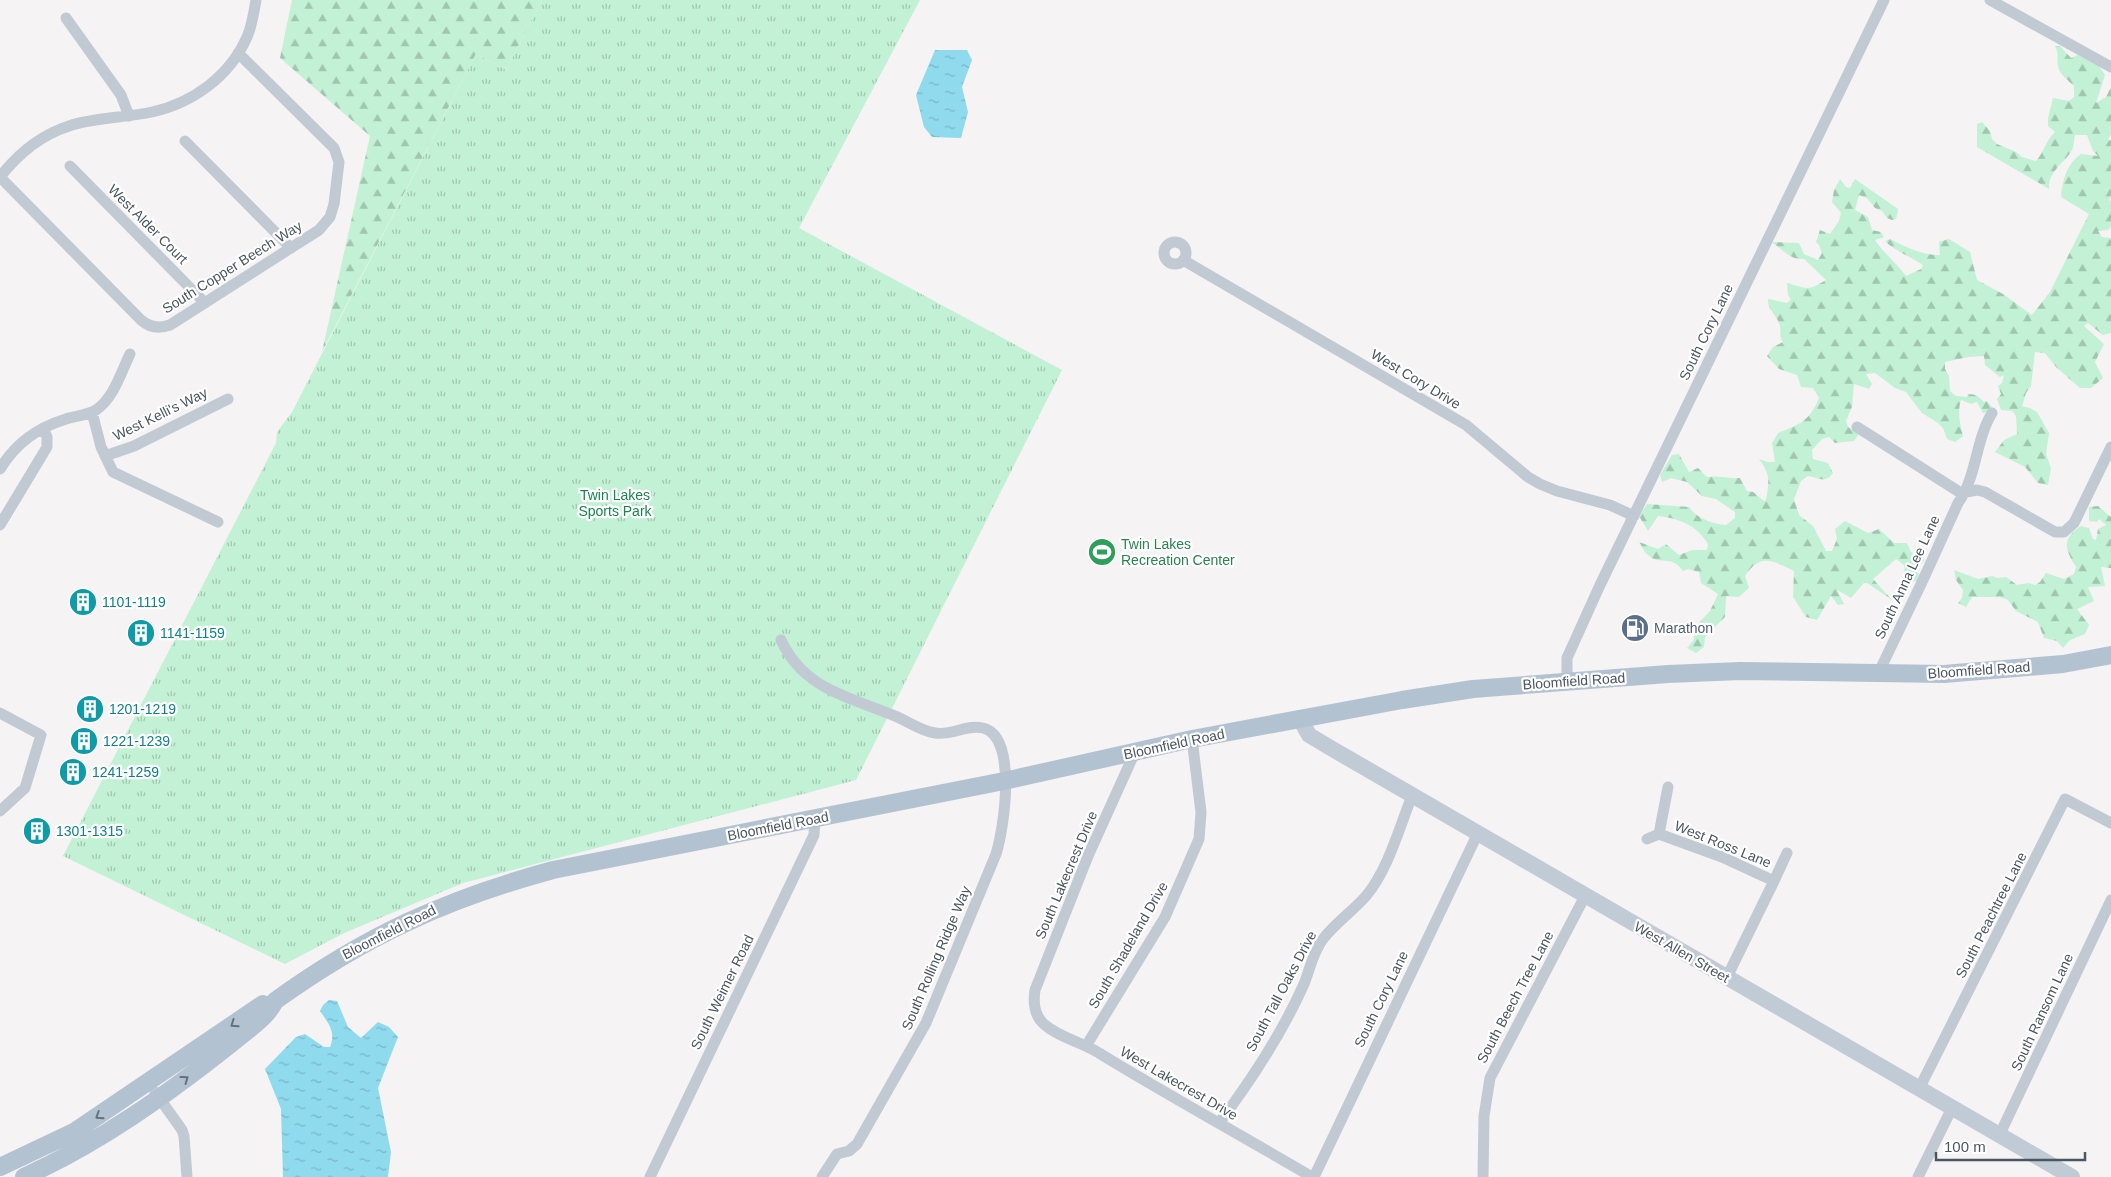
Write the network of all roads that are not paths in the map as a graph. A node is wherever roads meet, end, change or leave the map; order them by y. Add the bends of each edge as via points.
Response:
1 (256, 0) edge
2 (1884, 0) edge
3 (1990, 0) edge
4 (66, 18) dead end
5 (238, 53) junction
6 (2111, 66) edge
7 (129, 116) junction
8 (185, 141) dead end
9 (70, 166) dead end
10 (0, 177) edge
11 (291, 248) junction
12 (1183, 260) dead end
13 (205, 303) junction
14 (130, 354) dead end
15 (228, 398) dead end
16 (92, 412) junction
17 (1992, 413) dead end
18 (1857, 427) dead end
19 (43, 428) junction
20 (2111, 447) edge
21 (105, 456) junction
22 (0, 469) edge
23 (1965, 493) junction
24 (1634, 516) junction
25 (218, 522) dead end
26 (0, 525) edge
27 (781, 640) dead end
28 (2111, 655) edge
29 (1878, 674) junction
30 (1567, 680) junction
31 (0, 713) edge
32 (1300, 719) junction
33 (1192, 739) junction
34 (1135, 752) junction
35 (1004, 781) junction
36 (1668, 787) dead end
37 (1412, 796) junction
38 (0, 811) edge
39 (815, 818) junction
40 (2111, 823) edge
41 (1477, 834) junction
42 (1659, 834) junction
43 (1647, 839) dead end
44 (1787, 853) dead end
45 (1774, 881) junction
46 (1585, 896) junction
47 (2111, 900) edge
48 (1727, 977) junction
49 (1035, 1012) joint
50 (1086, 1046) junction
51 (1919, 1089) junction
52 (154, 1090) junction
53 (1952, 1108) junction
54 (1219, 1122) junction
55 (1999, 1136) junction
56 (0, 1167) edge
57 (24, 1177) edge
58 (186, 1177) edge
59 (650, 1177) edge
60 (822, 1177) edge
61 (1313, 1177) edge
62 (1483, 1177) edge
63 (1918, 1177) edge
64 (2072, 1177) edge

1 - 5 street via 248,36
2 - 24 street, South Cory Lane
3 - 6 street
4 - 7 street via 121,95
5 - 7 street via 211,84 186,101
5 - 11 street, South Copper Beech Way via 337,152 339,162 332,212 323,226
7 - 10 street via 78,124 54,132 26,150
8 - 11 street
9 - 13 street, West Alder Court
10 - 13 street, South Copper Beech Way via 146,325 159,328 170,325
11 - 13 street, South Copper Beech Way
12 - 24 street, West Cory Drive via 1466,425 1540,484 1610,505
14 - 16 street via 108,398
15 - 21 street, West Kelli's Way via 134,446
16 - 19 street
16 - 21 street
17 - 23 street, South Anna Lee Lane via 1978,446
18 - 23 street
19 - 22 street via 16,448
19 - 26 street via 47,447
20 - 23 street via 2074,522 2064,532 2055,532 1985,492
21 - 25 street via 118,475
23 - 29 street, South Anna Lee Lane
24 - 30 street, South Cory Lane via 1566,658
27 - 35 street, South Rolling Ridge Way via 797,666 833,692 934,733 946,734 975,727 991,730 1002,745
28 - 29 main road, Bloomfield Road via 2063,664 2003,669
29 - 30 main road, Bloomfield Road via 1740,671
30 - 32 main road, Bloomfield Road via 1473,689
31 - 38 street via 41,735 25,788
32 - 33 main road, Bloomfield Road
32 - 37 street, West Allen Street via 1309,735
33 - 34 main road, Bloomfield Road
33 - 50 street, South Shadeland Drive via 1201,812 1199,839 1165,917
34 - 35 main road, Bloomfield Road
34 - 49 street, South Lakecrest Drive via 1088,856 1035,990
35 - 39 main road, Bloomfield Road
35 - 60 street, South Rolling Ridge Way via 1002,835 996,854 926,1023 857,1144 849,1151 837,1154
36 - 42 street
37 - 41 street, West Allen Street
37 - 54 street, South Tall Oaks Drive via 1379,876 1366,895 1322,939 1304,984 1279,1030 1243,1092
39 - 52 main road, Bloomfield Road via 553,870 464,897 418,916 352,950 275,1001 266,1002
39 - 59 street, South Weimer Road via 814,835
40 - 51 street, South Peachtree Lane via 2065,800
41 - 46 street, West Allen Street
41 - 61 street, South Cory Lane
42 - 43 street
42 - 45 street, West Ross Lane
44 - 45 street, West Ross Lane
45 - 48 street
46 - 48 street, West Allen Street
46 - 62 street, South Beech Tree Lane via 1490,1078 1484,1116
47 - 55 street, South Ransom Lane
48 - 51 street, West Allen Street
49 - 50 street, West Lakecrest Drive via 1048,1027
50 - 54 street, West Lakecrest Drive
51 - 53 street, West Allen Street
52 -> 56 main road, Bloomfield Road
52 - 57 main road, Bloomfield Road via 85,1146
52 - 58 street via 182,1130
53 - 55 street, West Allen Street
53 - 63 street
54 - 61 street, West Lakecrest Drive
55 - 64 street, West Allen Street

